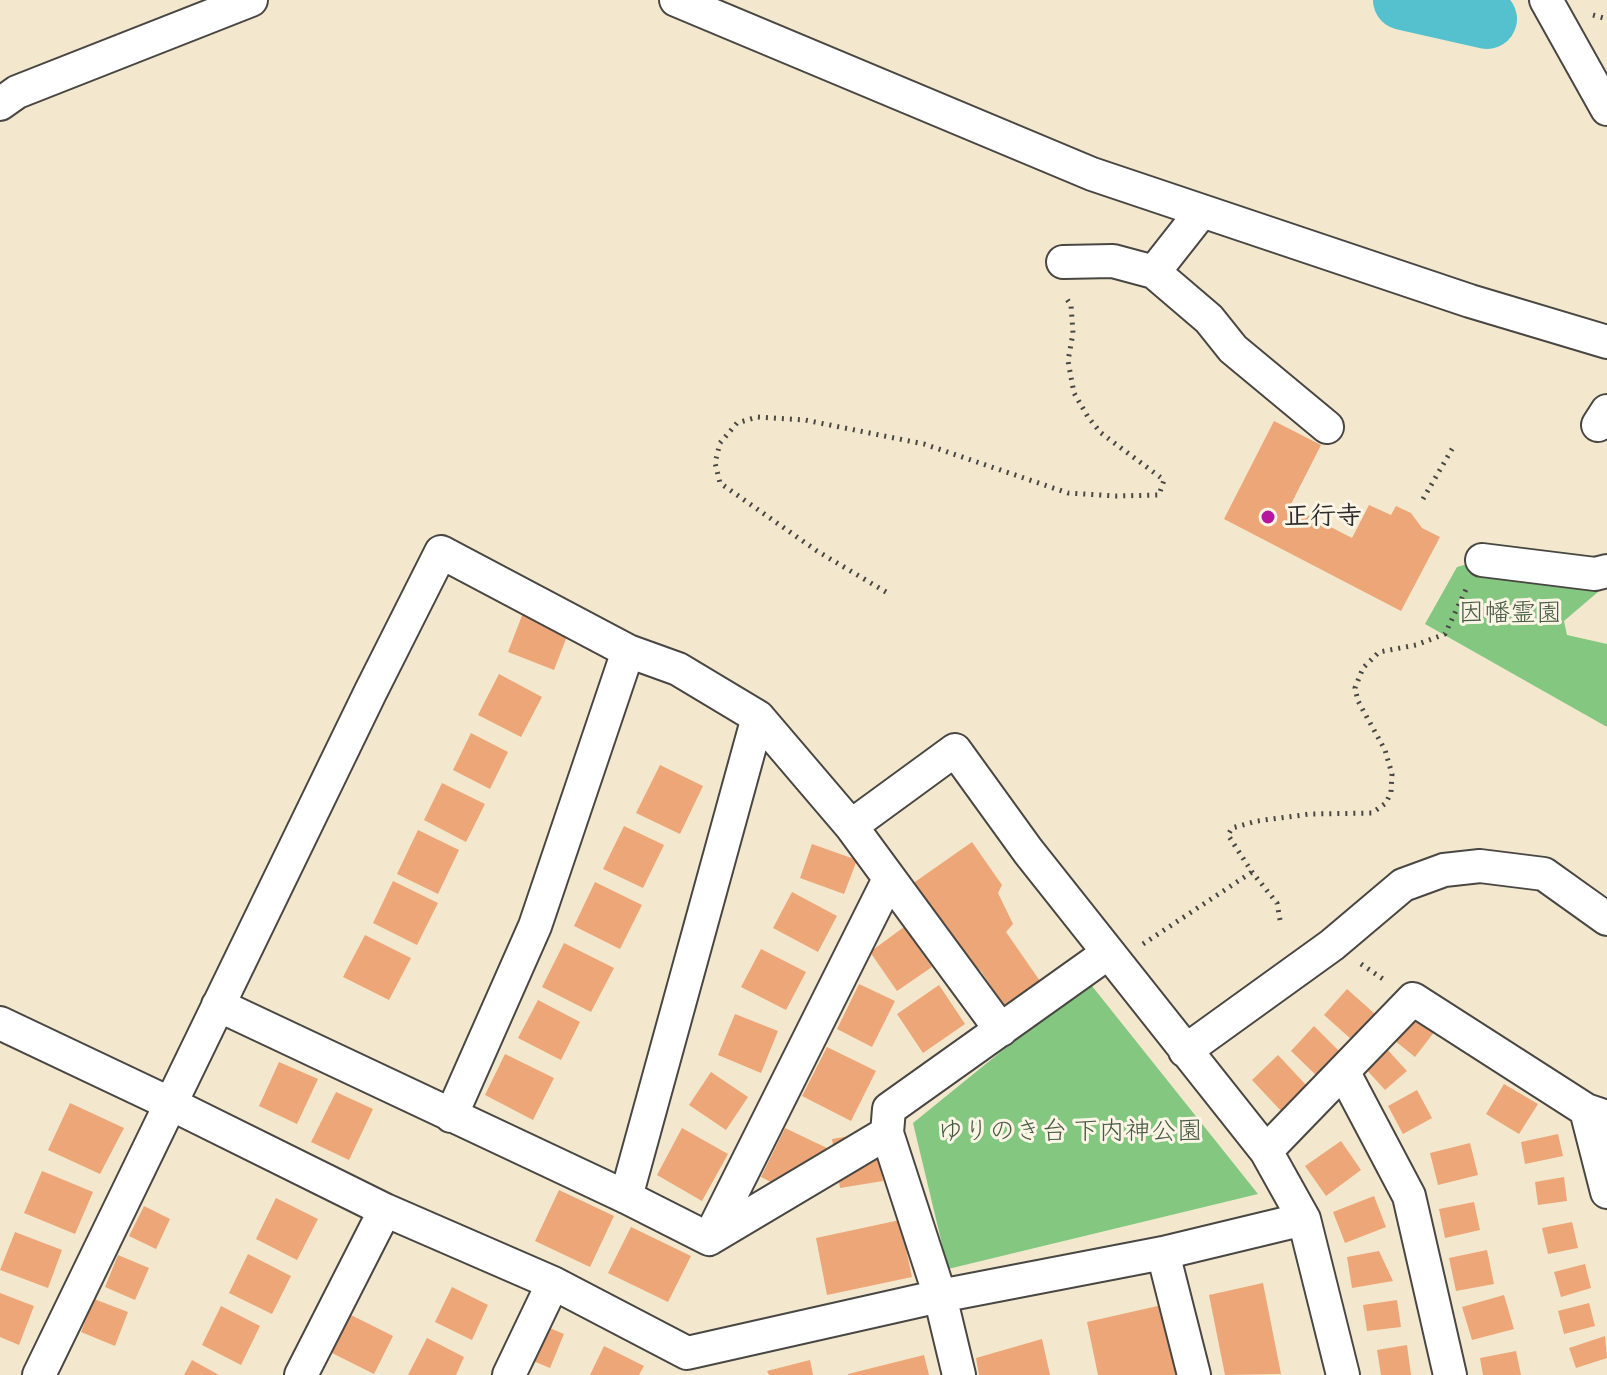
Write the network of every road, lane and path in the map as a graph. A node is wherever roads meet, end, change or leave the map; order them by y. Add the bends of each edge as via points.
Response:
1 (251, 0) edge
2 (676, 0) edge
3 (1546, 0) edge
4 (1601, 101) edge
5 (0, 104) edge
6 (1202, 211) junction
7 (1063, 262) joint
8 (1154, 272) junction
9 (1607, 342) edge
10 (1327, 427) dead end
11 (1455, 444) dead end
12 (1423, 499) dead end
13 (1482, 560) joint
14 (1607, 571) edge
15 (886, 592) dead end
16 (628, 651) junction
17 (758, 717) junction
18 (851, 826) junction
19 (1252, 872) junction
20 (889, 879) junction
21 (1607, 919) edge
22 (1280, 920) dead end
23 (1332, 945) junction
24 (1112, 958) junction
25 (1413, 999) junction
26 (218, 1005) junction
27 (0, 1023) edge
28 (1001, 1030) junction
29 (1185, 1051) junction
30 (1344, 1073) junction
31 (171, 1104) junction
32 (1597, 1113) edge
33 (451, 1116) junction
34 (887, 1133) junction
35 (1266, 1151) junction
36 (1607, 1192) edge
37 (626, 1197) junction
38 (385, 1210) junction
39 (1304, 1219) junction
40 (709, 1239) junction
41 (1163, 1253) junction
42 (553, 1283) junction
43 (940, 1296) junction
44 (689, 1364) edge
45 (39, 1375) edge
46 (301, 1375) edge
47 (509, 1375) edge
48 (959, 1375) edge
49 (1194, 1375) edge
50 (1343, 1375) edge
51 (1450, 1375) edge

1 - 5 street via 17,92
2 - 6 street via 1092,174
3 - 4 street
6 - 8 street
6 - 9 street
7 - 8 street via 1113,261
7 - 15 path via 1056,283 1071,305 1068,361 1074,393 1101,433 1164,480 1159,495 1068,493 924,444 805,420 757,417 737,423 720,443 715,463 720,483
8 - 10 street via 1209,319 1233,349
11 - 12 path
13 - 14 street via 1595,574
13 - 19 path via 1445,634 1379,652 1363,668 1355,688 1392,774 1386,803 1372,813 1310,814 1232,828 1228,835
16 - 17 street via 678,669
16 - 26 street via 441,552
16 - 33 street via 535,926
17 - 18 street
17 - 37 street
18 - 20 street
18 - 24 street via 955,750
19 - 22 path via 1277,903
19 - 24 path
20 - 28 street
20 - 40 street
21 - 23 street via 1544,874 1480,866 1444,870 1403,885
23 - 25 path
23 - 29 street
24 - 28 street
24 - 29 street
25 - 30 street
25 - 32 street
26 - 31 street
26 - 33 street
27 - 31 street
28 - 34 street via 889,1109
29 - 35 street
30 - 35 street
30 - 51 street via 1409,1196
31 - 38 street
31 - 45 street
32 - 36 street
33 - 37 street
34 - 40 street
34 - 43 street
35 - 39 street
37 - 40 street
38 - 42 street
38 - 46 street
39 - 41 street
39 - 50 street
41 - 43 street
41 - 49 street
42 - 44 street
42 - 47 street
43 - 44 street
43 - 48 street

